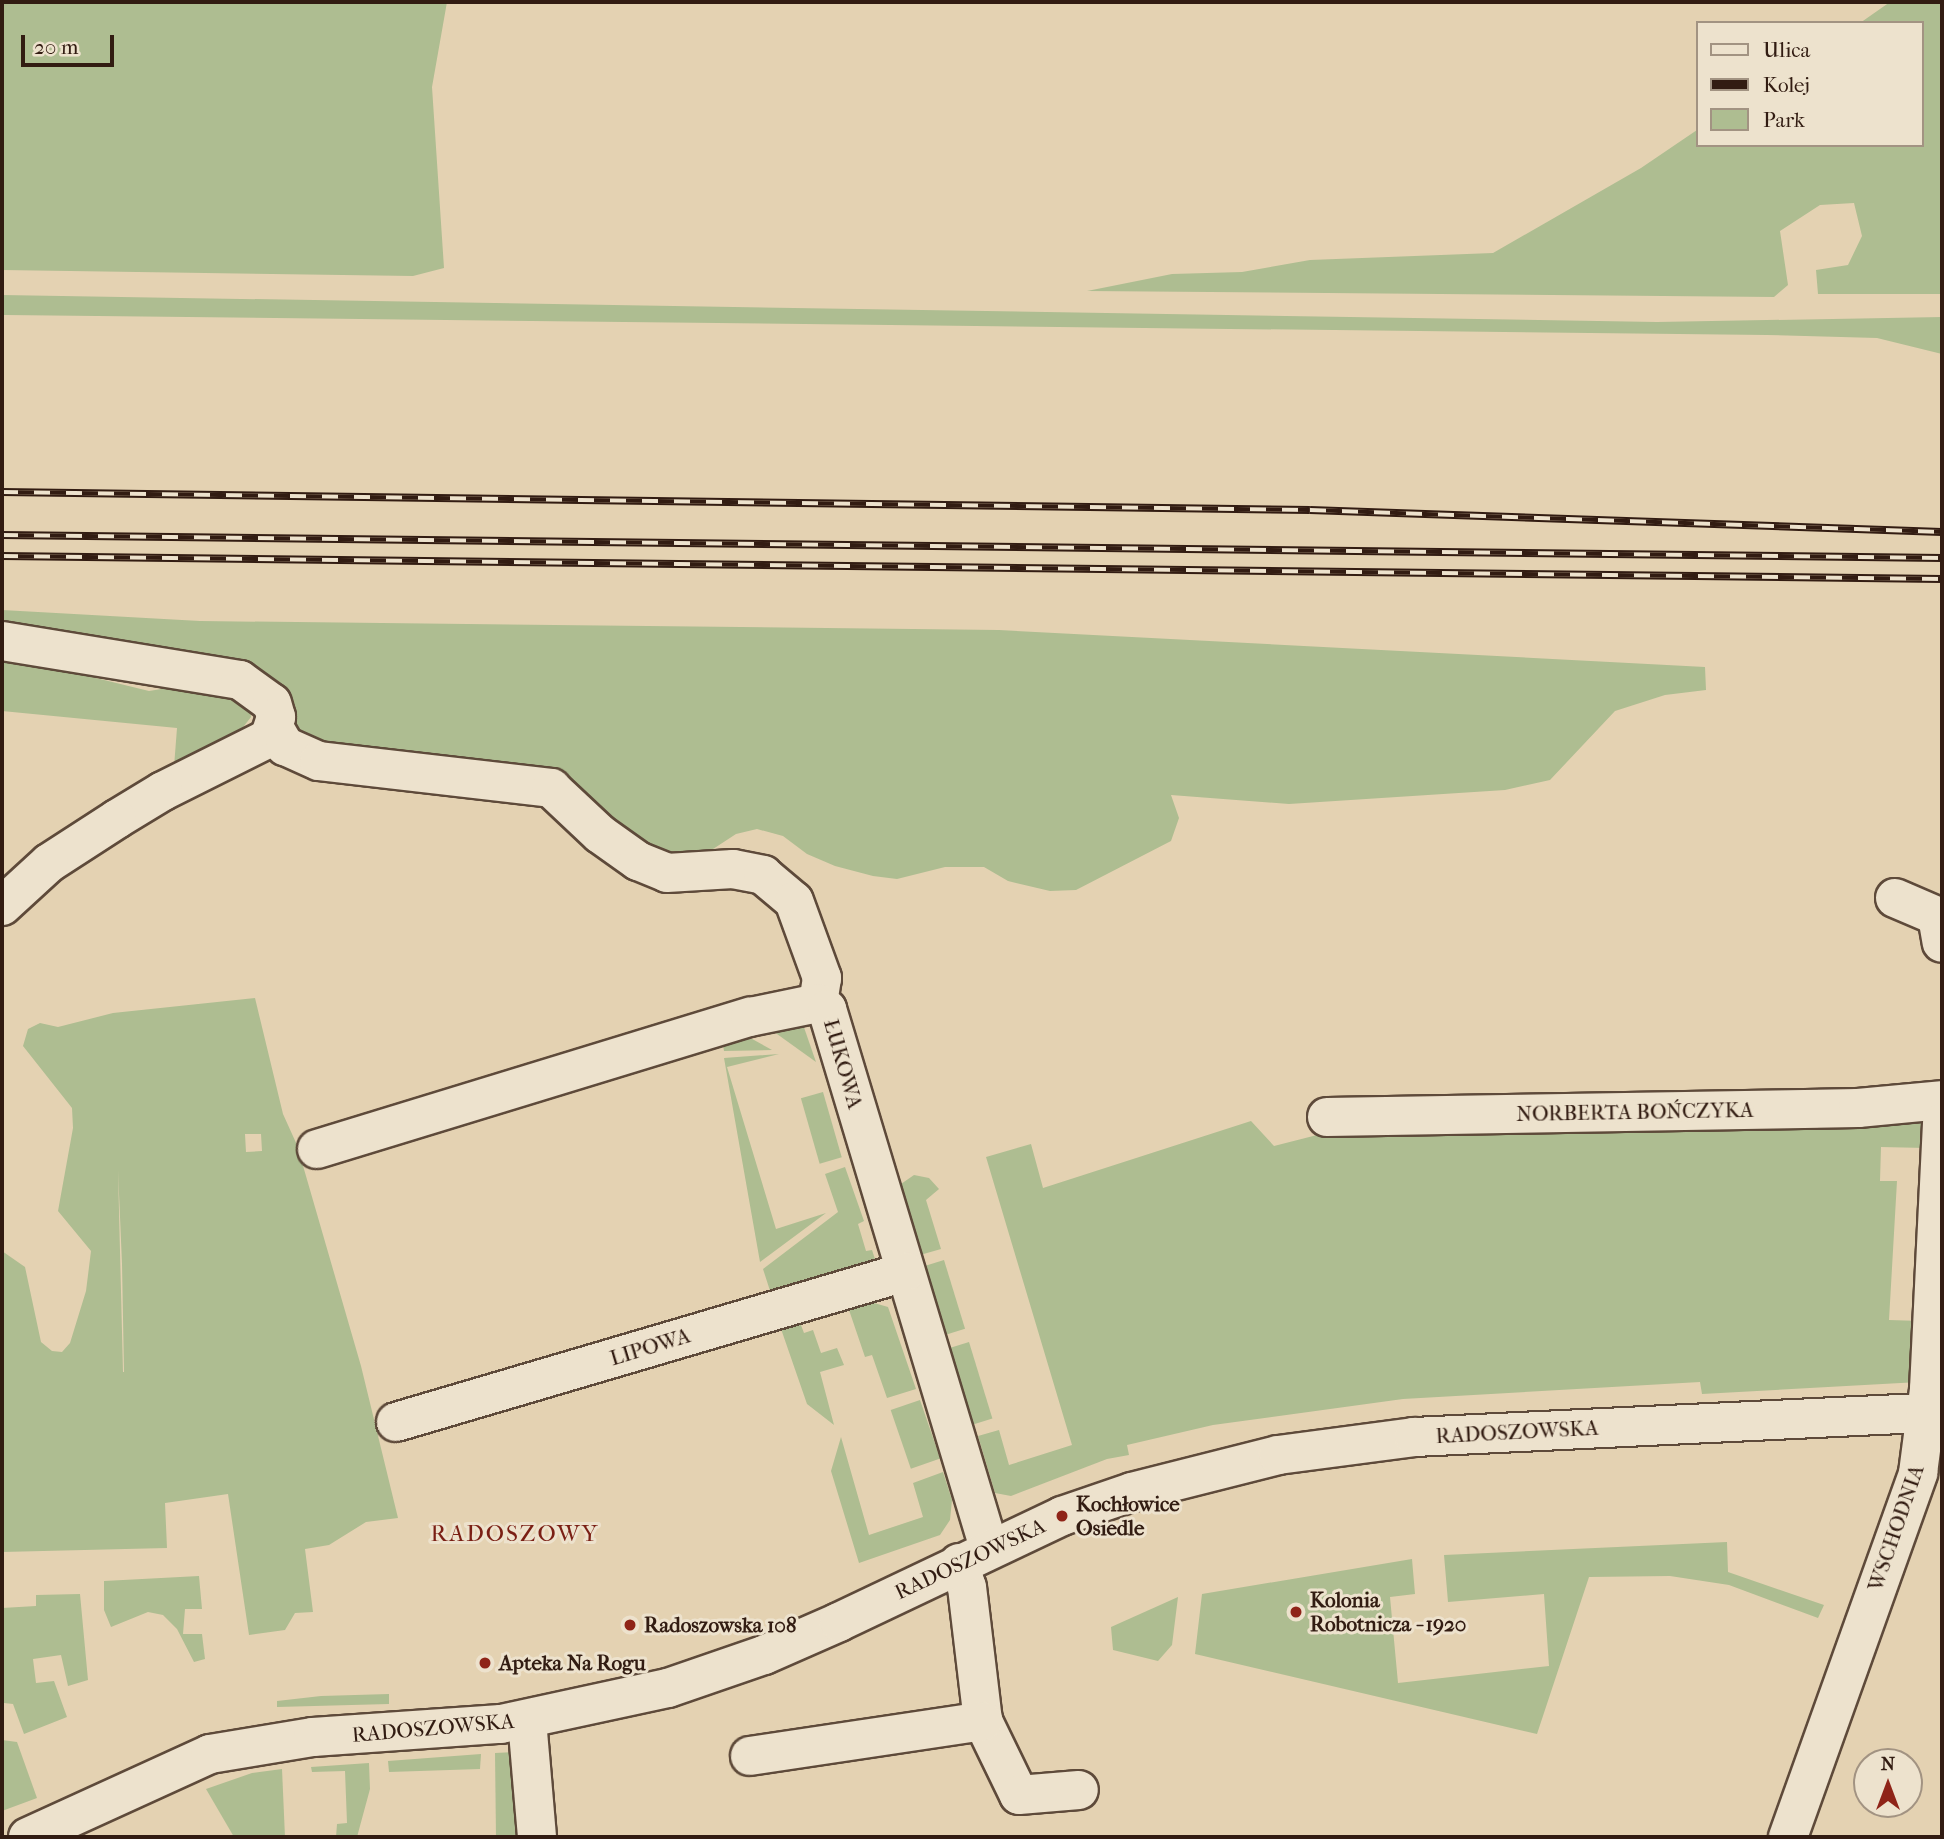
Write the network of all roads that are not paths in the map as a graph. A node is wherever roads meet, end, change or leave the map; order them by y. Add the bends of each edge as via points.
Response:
1 (2, 641) edge
2 (275, 729) junction
3 (1895, 898) dead end
4 (2, 906) edge
5 (1942, 943) edge
6 (818, 1003) junction
7 (1942, 1100) edge
8 (1327, 1117) dead end
9 (1942, 1122) edge
10 (317, 1149) dead end
11 (905, 1272) junction
12 (1935, 1412) edge
13 (396, 1422) dead end
14 (974, 1556) junction
15 (527, 1720) junction
16 (983, 1721) junction
17 (750, 1756) dead end
18 (1079, 1790) dead end
19 (28, 1837) edge
20 (537, 1837) edge
21 (1788, 1837) edge

1 - 2 street via 240,680 272,703
2 - 4 street via 269,738 163,791 48,863
2 - 6 street via 285,746 319,761 551,788 600,834 638,861 667,873 733,869 763,874 794,901 822,978
3 - 5 street via 1937,916
6 - 10 street, ŁUKOWA via 750,1017
6 - 11 street, ŁUKOWA via 827,1009
7 - 8 street, NORBERTA BOŃCZYKA via 1858,1108
9 - 12 street, WSCHODNIA
11 - 13 street, LIPOWA
11 - 14 street, ŁUKOWA
12 - 14 street, RADOSZOWSKA via 1347,1444 1278,1455 1132,1492
12 - 21 street, WSCHODNIA via 1918,1473
14 - 15 street, RADOSZOWSKA via 764,1655 668,1688
14 - 16 street, ŁUKOWA via 967,1587
15 - 19 street, RADOSZOWSKA via 313,1737 211,1754
15 - 20 street
16 - 17 street
16 - 18 street, ŁUKOWA via 1019,1795

